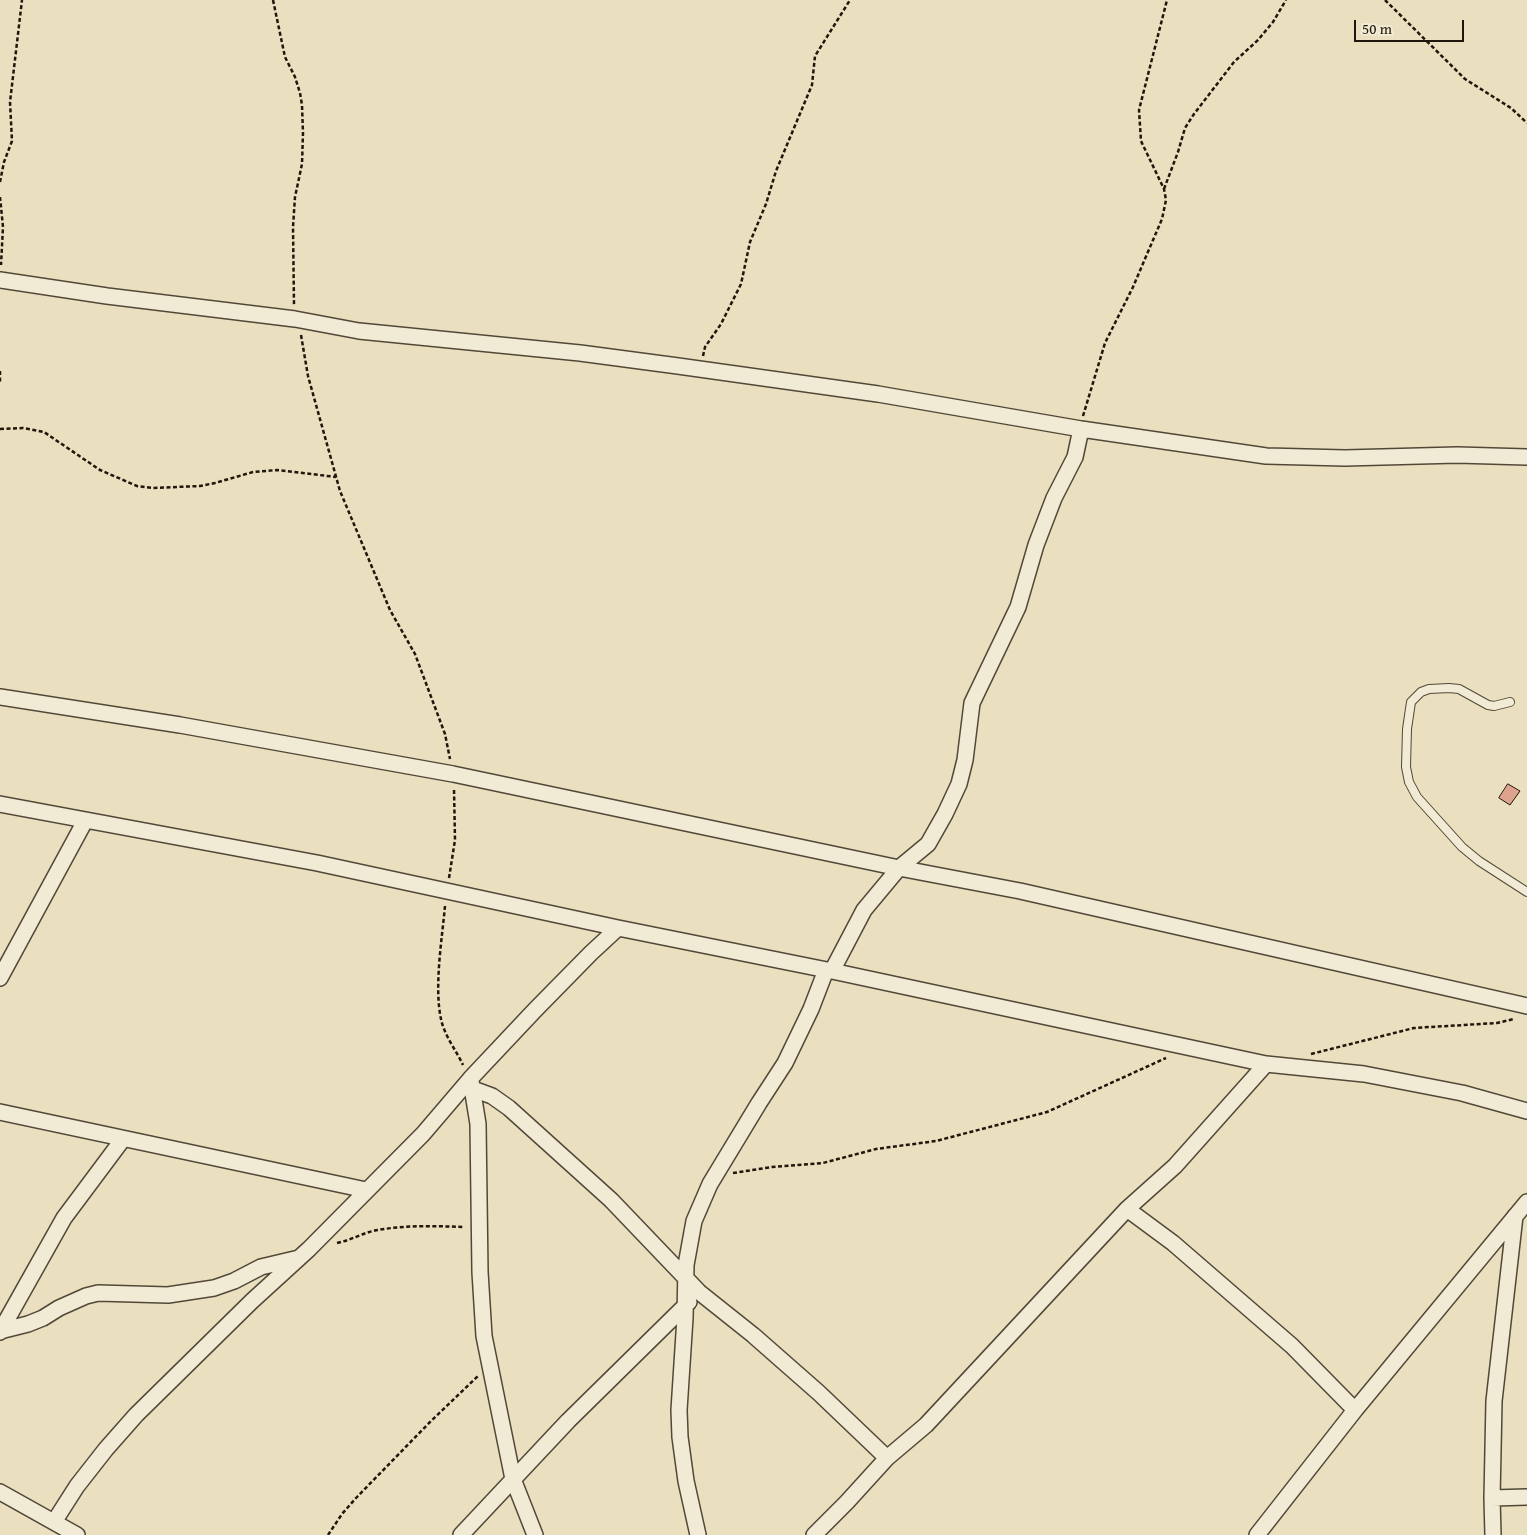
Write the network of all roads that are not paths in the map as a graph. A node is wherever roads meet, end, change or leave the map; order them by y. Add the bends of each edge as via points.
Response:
1 (0, 273) edge
2 (1081, 429) junction
3 (1527, 457) edge
4 (0, 697) edge
5 (1510, 702) dead end
6 (0, 804) edge
7 (86, 821) junction
8 (899, 868) junction
9 (1527, 892) edge
10 (618, 928) junction
11 (829, 970) junction
12 (0, 978) edge
13 (1523, 1012) edge
14 (1266, 1064) junction
15 (472, 1084) junction
16 (1527, 1111) edge
17 (0, 1112) edge
18 (123, 1139) junction
19 (366, 1190) junction
20 (1527, 1202) edge
21 (1127, 1209) junction
22 (1515, 1216) junction
23 (301, 1258) junction
24 (685, 1278) junction
25 (699, 1292) junction
26 (685, 1307) junction
27 (0, 1331) edge
28 (1355, 1410) junction
29 (886, 1458) junction
30 (513, 1479) junction
31 (0, 1492) edge
32 (1527, 1497) edge
33 (1492, 1498) junction
34 (54, 1522) junction
35 (77, 1535) edge
36 (461, 1535) edge
37 (535, 1535) edge
38 (698, 1535) edge
39 (814, 1535) edge
40 (1257, 1535) edge
41 (1493, 1535) edge

1 - 2 street via 107,296 295,319 359,331 580,353 700,369 878,394
2 - 3 street via 1266,456
2 - 8 street via 1075,458 1054,498 1036,545 1018,607 972,703 965,760 958,784 928,844
4 - 8 street via 454,774
5 - 9 lane via 1488,705 1459,689 1420,692 1411,702 1406,768 1417,797 1462,847
6 - 7 street
7 - 10 street via 317,862
7 - 12 street
8 - 11 street via 864,910
8 - 13 street via 1020,891
10 - 11 street
10 - 15 street via 591,953
11 - 14 street
11 - 24 street via 785,1063 710,1184 694,1221
14 - 16 street via 1364,1074 1462,1093
14 - 21 street via 1175,1166
15 - 19 street
15 - 24 street via 509,1108 611,1200
15 - 30 street via 478,1124 484,1336
17 - 18 street
18 - 19 street
18 - 27 street via 64,1218
19 - 23 street
20 - 22 street
21 - 28 street via 1173,1243 1292,1346
21 - 29 street via 926,1425
22 - 28 street
22 - 33 street via 1494,1401
23 - 27 street via 261,1267 234,1282 214,1288 168,1295 98,1293 28,1324
23 - 34 street via 252,1301 136,1415 77,1486
24 - 25 street
24 - 26 street
25 - 26 street
25 - 29 street via 819,1393
26 - 30 street
26 - 38 street via 680,1437
28 - 40 street
29 - 39 street
30 - 36 street
30 - 37 street
31 - 34 street
32 - 33 street
33 - 41 street
34 - 35 street

